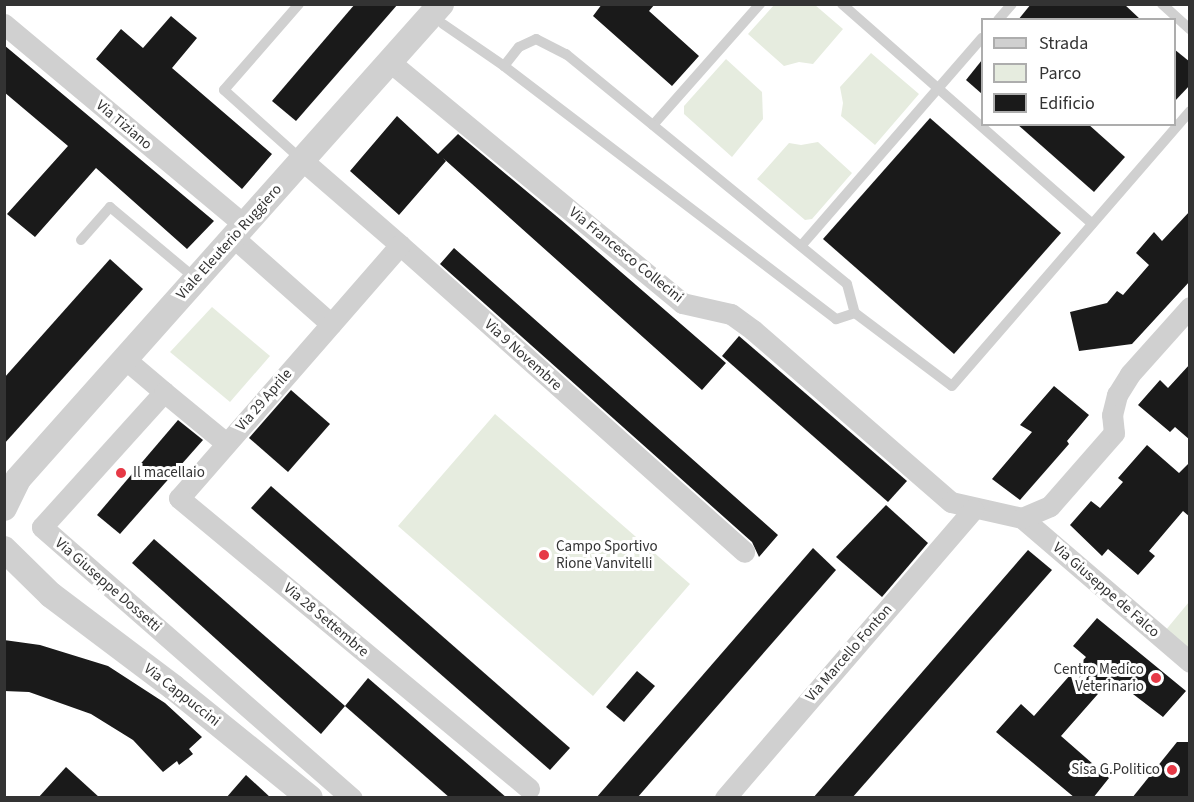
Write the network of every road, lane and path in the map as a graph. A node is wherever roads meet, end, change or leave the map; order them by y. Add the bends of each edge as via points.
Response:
1 (299, 4) edge
2 (760, 4) edge
3 (842, 4) edge
4 (1012, 4) edge
5 (1162, 4) edge
6 (442, 14) edge
7 (1000, 18) edge
8 (4, 24) edge
9 (1190, 29) edge
10 (981, 39) edge
11 (390, 62) junction
12 (504, 66) junction
13 (938, 89) junction
14 (1190, 111) edge
15 (653, 125) junction
16 (302, 160) junction
17 (1092, 224) junction
18 (239, 231) junction
19 (81, 240) dead end
20 (400, 245) junction
21 (801, 246) junction
22 (196, 279) junction
23 (1190, 307) edge
24 (855, 313) junction
25 (331, 324) junction
26 (124, 359) junction
27 (164, 392) junction
28 (226, 443) junction
29 (11, 482) edge
30 (4, 508) edge
31 (974, 509) junction
32 (1022, 518) junction
33 (4, 549) edge
34 (744, 552) dead end
35 (4, 571) edge
36 (51, 595) junction
37 (1190, 662) edge
38 (529, 789) dead end
39 (310, 798) edge
40 (352, 798) edge
41 (725, 798) edge

1 - 16 lane via 224,90
2 - 15 lane
3 - 13 lane
4 - 7 lane
5 - 9 lane
6 - 11 street, Viale Eleuterio Ruggiero
6 - 12 lane
8 - 18 street, Via Tiziano
10 - 13 lane
11 - 16 street, Viale Eleuterio Ruggiero
11 - 31 street, Via Francesco Collecini via 682,303 731,314 951,502
12 - 15 lane via 519,47 536,39 566,54
12 - 24 lane via 836,319
13 - 17 lane
13 - 21 lane
14 - 17 lane
15 - 21 lane
16 - 18 street, Viale Eleuterio Ruggiero
16 - 20 street, Via 9 Novembre
17 - 24 lane via 952,386
18 - 22 street, Viale Eleuterio Ruggiero
18 - 25 street
19 - 22 lane via 110,207
20 - 25 street, Via 29 Aprile
20 - 34 street, Via 9 Novembre
21 - 24 lane via 847,284
22 - 26 street, Viale Eleuterio Ruggiero
23 - 32 street via 1130,374 1117,395 1112,415 1114,433 1050,506
25 - 28 street, Via 29 Aprile
26 - 27 street
26 - 29 street, Viale Eleuterio Ruggiero
27 - 28 street, Via 29 Aprile
27 - 40 street, Via Giuseppe Dossetti via 42,527
28 - 38 street, Via 28 Settembre via 179,498
29 - 30 street, Viale Eleuterio Ruggiero
31 - 32 street, Via Francesco Collecini
31 - 41 street, Via Marcello Fonton
32 - 37 street, Via Giuseppe de Falco
33 - 36 street, Via Cappuccini
35 - 36 street, Via Cappuccini
36 - 39 street, Via Cappuccini

